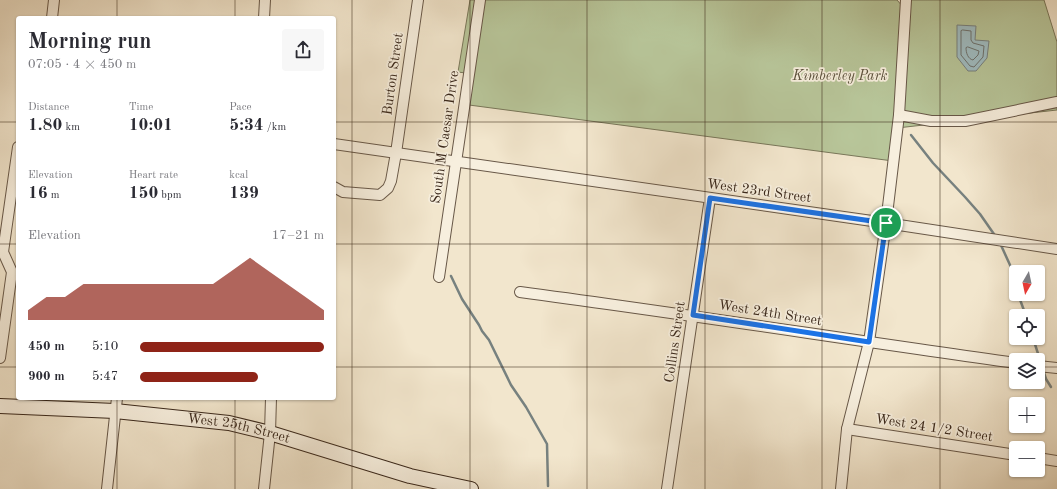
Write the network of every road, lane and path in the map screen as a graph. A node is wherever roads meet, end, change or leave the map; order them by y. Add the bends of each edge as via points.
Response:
1 (54, 0) edge
2 (265, 0) edge
3 (418, 0) edge
4 (480, 0) edge
5 (906, 0) edge
6 (52, 16) edge
7 (264, 16) edge
8 (1057, 102) edge
9 (899, 115) junction
10 (336, 144) edge
11 (396, 153) junction
12 (16, 159) edge
13 (456, 162) junction
14 (336, 188) edge
15 (710, 198) junction
16 (886, 223) junction
17 (1057, 249) edge
18 (1, 252) edge
19 (439, 277) dead end
20 (520, 292) dead end
21 (693, 315) junction
22 (869, 342) junction
23 (0, 358) edge
24 (1009, 362) edge
25 (1045, 367) edge
26 (1057, 368) edge
27 (271, 400) edge
28 (116, 404) edge
29 (0, 406) edge
30 (847, 429) junction
31 (270, 433) junction
32 (1009, 454) edge
33 (1045, 459) edge
34 (1057, 461) edge
35 (107, 489) edge
36 (264, 489) edge
37 (471, 489) edge
38 (667, 489) edge
39 (840, 489) edge

1 - 6 street
2 - 7 street
3 - 11 street, Burton Street
4 - 13 street, South M Caesar Drive
5 - 9 street
8 - 9 street via 965,121 931,121
9 - 16 street
10 - 11 street, West 23rd Street
11 - 13 street, West 23rd Street
11 - 14 street, Burton Street via 388,188 380,195 344,192
12 - 18 street
13 - 15 street, West 23rd Street
13 - 19 street, South M Caesar Drive
15 - 16 street, West 23rd Street
15 - 21 street, Collins Street
16 - 17 street, West 23rd Street
16 - 22 street
18 - 23 street via 12,272
20 - 21 street, West 24th Street
21 - 22 street, West 24th Street
21 - 38 street, Collins Street
22 - 24 street, West 24th Street
22 - 30 street
25 - 26 street
27 - 31 street
28 - 29 street, West 25th Street
28 - 31 street, West 25th Street via 229,423
28 - 35 street
30 - 32 street, West 24 1/2 Street
30 - 39 street
31 - 36 street
31 - 37 street, West 25th Street via 410,476
33 - 34 street

